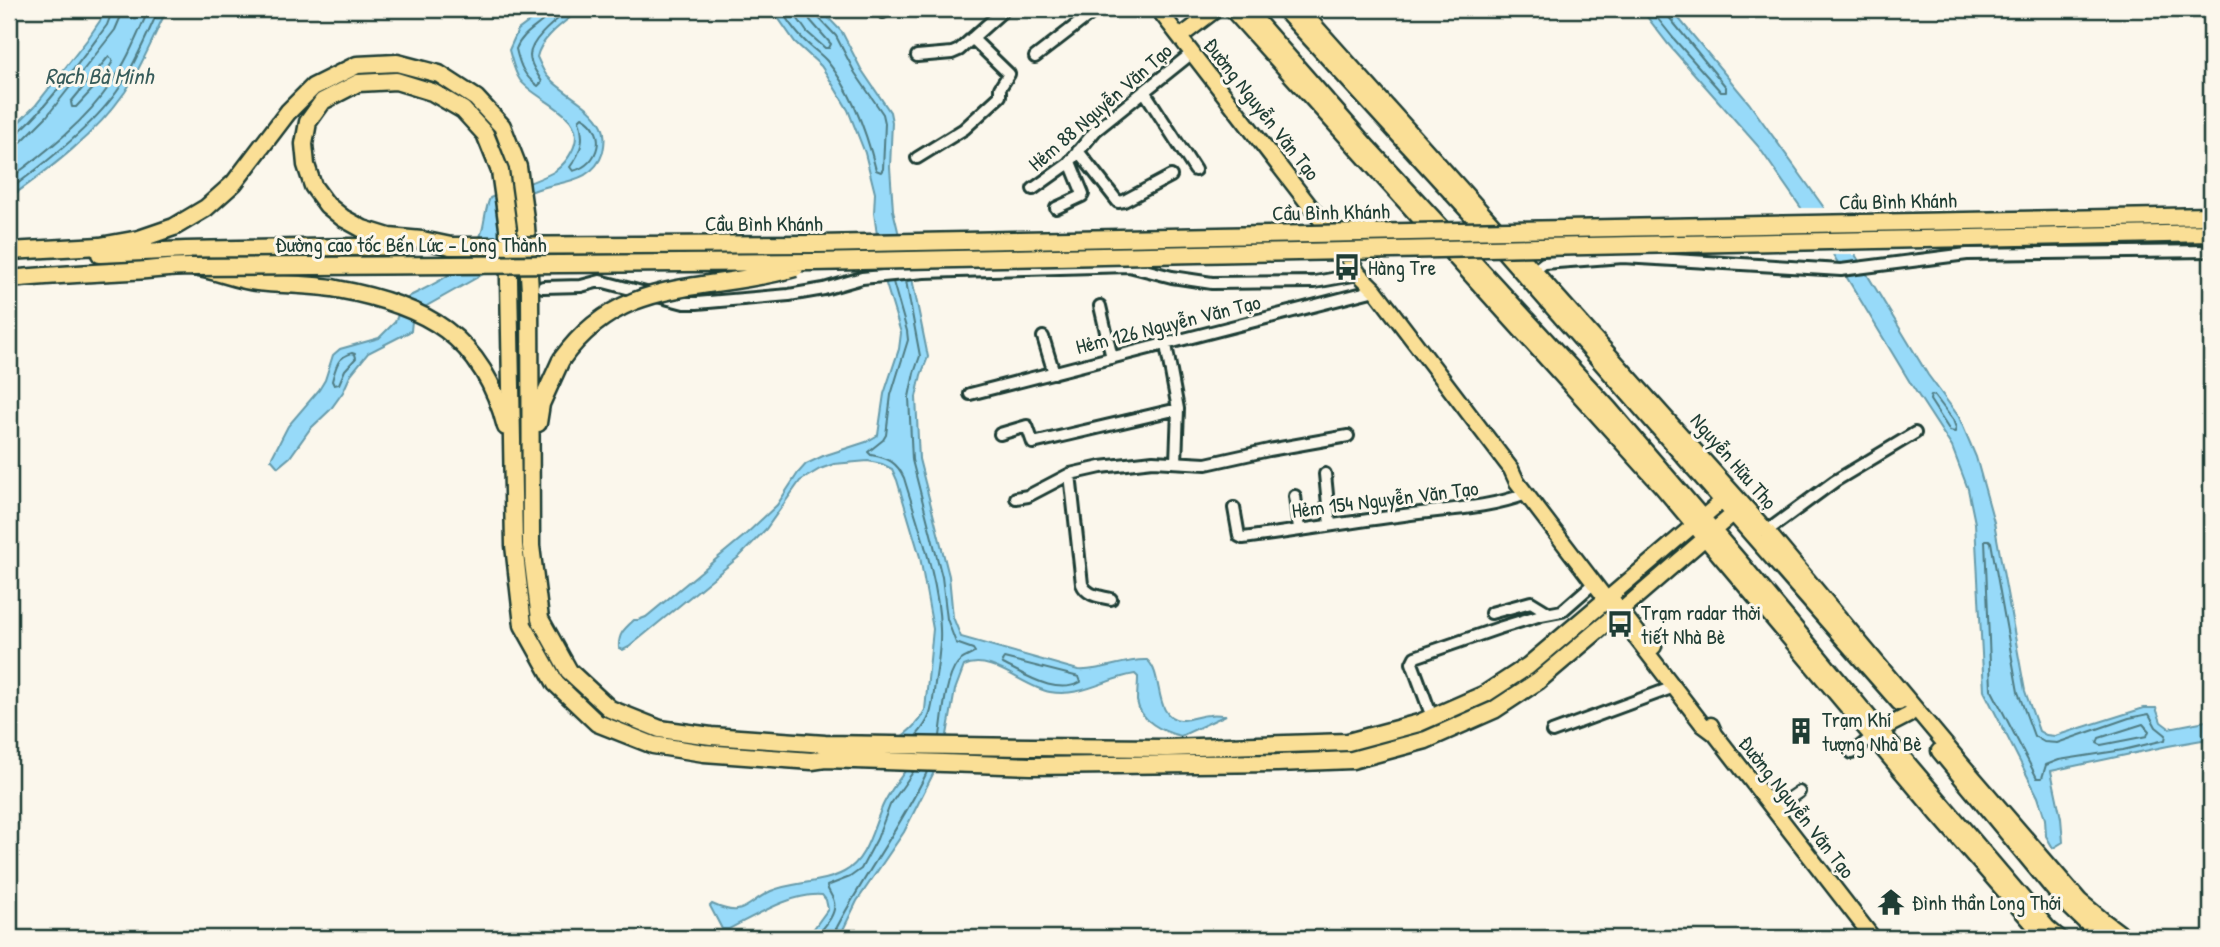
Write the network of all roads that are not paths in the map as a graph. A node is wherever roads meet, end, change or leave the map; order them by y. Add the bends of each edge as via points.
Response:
1 (878, 9) edge
2 (888, 9) edge
3 (1005, 9) edge
4 (1097, 9) edge
5 (1158, 9) edge
6 (1201, 9) edge
7 (1217, 9) edge
8 (1231, 9) edge
9 (1247, 9) edge
10 (1283, 9) edge
11 (1305, 10) edge
12 (1177, 33) junction
13 (972, 38) junction
14 (1192, 54) junction
15 (917, 56) dead end
16 (1035, 57) dead end
17 (1144, 91) junction
18 (1078, 151) junction
19 (917, 158) dead end
20 (1070, 162) junction
21 (1195, 170) dead end
22 (1171, 176) dead end
23 (1033, 189) dead end
24 (1056, 208) dead end
25 (2211, 216) edge
26 (2211, 233) edge
27 (451, 246) junction
28 (9, 251) edge
29 (2211, 251) edge
30 (9, 260) edge
31 (814, 262) junction
32 (191, 267) junction
33 (1535, 270) junction
34 (1359, 274) junction
35 (9, 279) edge
36 (543, 287) dead end
37 (1375, 290) junction
38 (1100, 306) dead end
39 (1043, 337) dead end
40 (1166, 345) junction
41 (1112, 358) junction
42 (1054, 373) junction
43 (970, 394) dead end
44 (1178, 409) junction
45 (1000, 433) dead end
46 (1915, 433) dead end
47 (1348, 436) dead end
48 (1176, 462) junction
49 (531, 464) junction
50 (1511, 469) junction
51 (1070, 474) junction
52 (1325, 474) dead end
53 (514, 481) junction
54 (1526, 494) junction
55 (1295, 496) dead end
56 (1728, 496) junction
57 (1016, 498) dead end
58 (1234, 508) dead end
59 (1739, 509) junction
60 (1699, 521) junction
61 (1330, 525) junction
62 (1299, 529) junction
63 (1767, 531) junction
64 (1710, 534) junction
65 (1594, 583) junction
66 (1610, 597) junction
67 (1111, 599) dead end
68 (1620, 611) junction
69 (1491, 613) dead end
70 (1549, 613) junction
71 (1840, 626) junction
72 (1653, 646) joint
73 (1674, 688) junction
74 (1429, 709) dead end
75 (1909, 715) junction
76 (1552, 732) dead end
77 (1715, 734) junction
78 (1876, 734) junction
79 (825, 751) junction
80 (1852, 753) dead end
81 (1911, 774) junction
82 (1799, 792) dead end
83 (1774, 809) junction
84 (2003, 821) junction
85 (1873, 938) edge
86 (2045, 938) edge
87 (2060, 938) edge
88 (2105, 938) edge
89 (2127, 938) edge

1 - 2 street
3 - 13 street
4 - 16 street
5 - 12 main road, Đường Nguyễn Văn Tạo
6 - 12 main road
7 - 12 main road
8 - 60 main road
9 - 60 main road via 1609,408
10 - 56 main road, Nguyễn Hữu Thọ
11 - 33 main road, Nguyễn Hữu Thọ
12 - 14 main road, Đường Nguyễn Văn Tạo
13 - 15 street via 952,53
13 - 19 street via 1009,74 1000,96 964,129
14 - 17 street, Hẻm 88 Nguyễn Văn Tạo
14 - 34 main road, Đường Nguyễn Văn Tạo
17 - 18 street, Hẻm 88 Nguyễn Văn Tạo
17 - 21 street
18 - 20 street, Hẻm 88 Nguyễn Văn Tạo
18 - 22 street via 1118,201
20 - 23 street, Hẻm 88 Nguyễn Văn Tạo
20 - 24 street via 1083,194
25 - 27 highway, Cầu Bình Khánh, bridge via 818,244
26 - 31 highway, Cầu Bình Khánh, bridge
27 - 30 highway, Đường cao tốc Bến Lức - Long Thành via 186,250
27 - 53 highway via 363,229 327,205 313,186 304,144 308,122 323,101 358,83 396,82 432,92 463,110 485,134 500,172 508,228
28 - 49 highway via 100,246 174,227 206,208 234,183 288,112 313,88 357,65 397,63 439,74 476,98 502,126 518,167 530,291
29 - 33 street via 1967,254 1841,270 1623,257 1545,263
31 - 32 highway, Đường cao tốc Bến Lức - Long Thành, bridge
31 - 49 highway, bridge via 771,275 669,290 614,309 586,329 561,360 541,404
32 - 35 highway, Đường cao tốc Bến Lức - Long Thành
32 - 53 highway, bridge via 254,282 335,289 414,311 438,323 472,353 487,376 505,420
33 - 56 main road, Nguyễn Hữu Thọ
34 - 36 street via 1315,282 1212,283 1129,266 924,272 862,278 789,295 697,303 600,281
34 - 37 main road, Đường Nguyễn Văn Tạo
37 - 40 street, Hẻm 126 Nguyễn Văn Tạo
37 - 50 main road, Đường Nguyễn Văn Tạo
38 - 41 street
39 - 42 street
40 - 41 street, Hẻm 126 Nguyễn Văn Tạo
40 - 44 street
41 - 42 street, Hẻm 126 Nguyễn Văn Tạo
42 - 43 street, Hẻm 126 Nguyễn Văn Tạo
44 - 45 street via 1033,443 1027,426
44 - 48 street
46 - 63 street via 1835,481
47 - 48 street via 1206,464
48 - 51 street via 1128,463
49 - 79 highway via 531,546 540,619 569,671 610,709 660,729
50 - 54 main road, Đường Nguyễn Văn Tạo
50 - 66 main road, Đường Nguyễn Văn Tạo via 1523,477
51 - 57 street
51 - 67 street via 1082,584 1092,595
52 - 61 street
53 - 79 highway via 514,545 523,625 556,684 597,723 653,745 731,755 812,761
54 - 61 street, Hẻm 154 Nguyễn Văn Tạo via 1506,502
54 - 65 main road, Đường Nguyễn Văn Tạo
55 - 62 street
56 - 59 main road, Nguyễn Hữu Thọ
56 - 60 main road
58 - 62 street, Hẻm 154 Nguyễn Văn Tạo via 1239,536
59 - 63 main road, Nguyễn Hữu Thọ
59 - 64 main road
59 - 71 main road, Nguyễn Hữu Thọ
60 - 64 main road
60 - 66 main road
61 - 62 street, Hẻm 154 Nguyễn Văn Tạo
63 - 71 main road, Nguyễn Hữu Thọ
64 - 68 main road
64 - 78 main road
65 - 66 main road, Đường Nguyễn Văn Tạo
65 - 70 street via 1566,609
66 - 68 highway
66 - 79 highway via 1528,666 1485,694 1419,723 1348,742
68 - 72 highway via 1646,645
68 - 73 main road, Đường Nguyễn Văn Tạo
68 - 79 highway via 1538,681 1494,710 1426,740 1352,760 1031,766
69 - 70 street via 1534,602
70 - 74 street via 1415,657 1412,663
71 - 75 main road, Nguyễn Hữu Thọ
71 - 84 main road, Nguyễn Hữu Thọ
72 - 77 main road, Đường Nguyễn Văn Tạo
73 - 76 street
73 - 77 main road, Đường Nguyễn Văn Tạo
75 - 78 main road
75 - 84 main road, Nguyễn Hữu Thọ
77 - 83 main road, Đường Nguyễn Văn Tạo
78 - 80 street
78 - 81 main road
81 - 86 main road
81 - 87 main road
82 - 83 street
83 - 85 main road, Đường Nguyễn Văn Tạo
84 - 88 main road, Nguyễn Hữu Thọ via 2062,900
84 - 89 main road, Nguyễn Hữu Thọ via 2080,901

